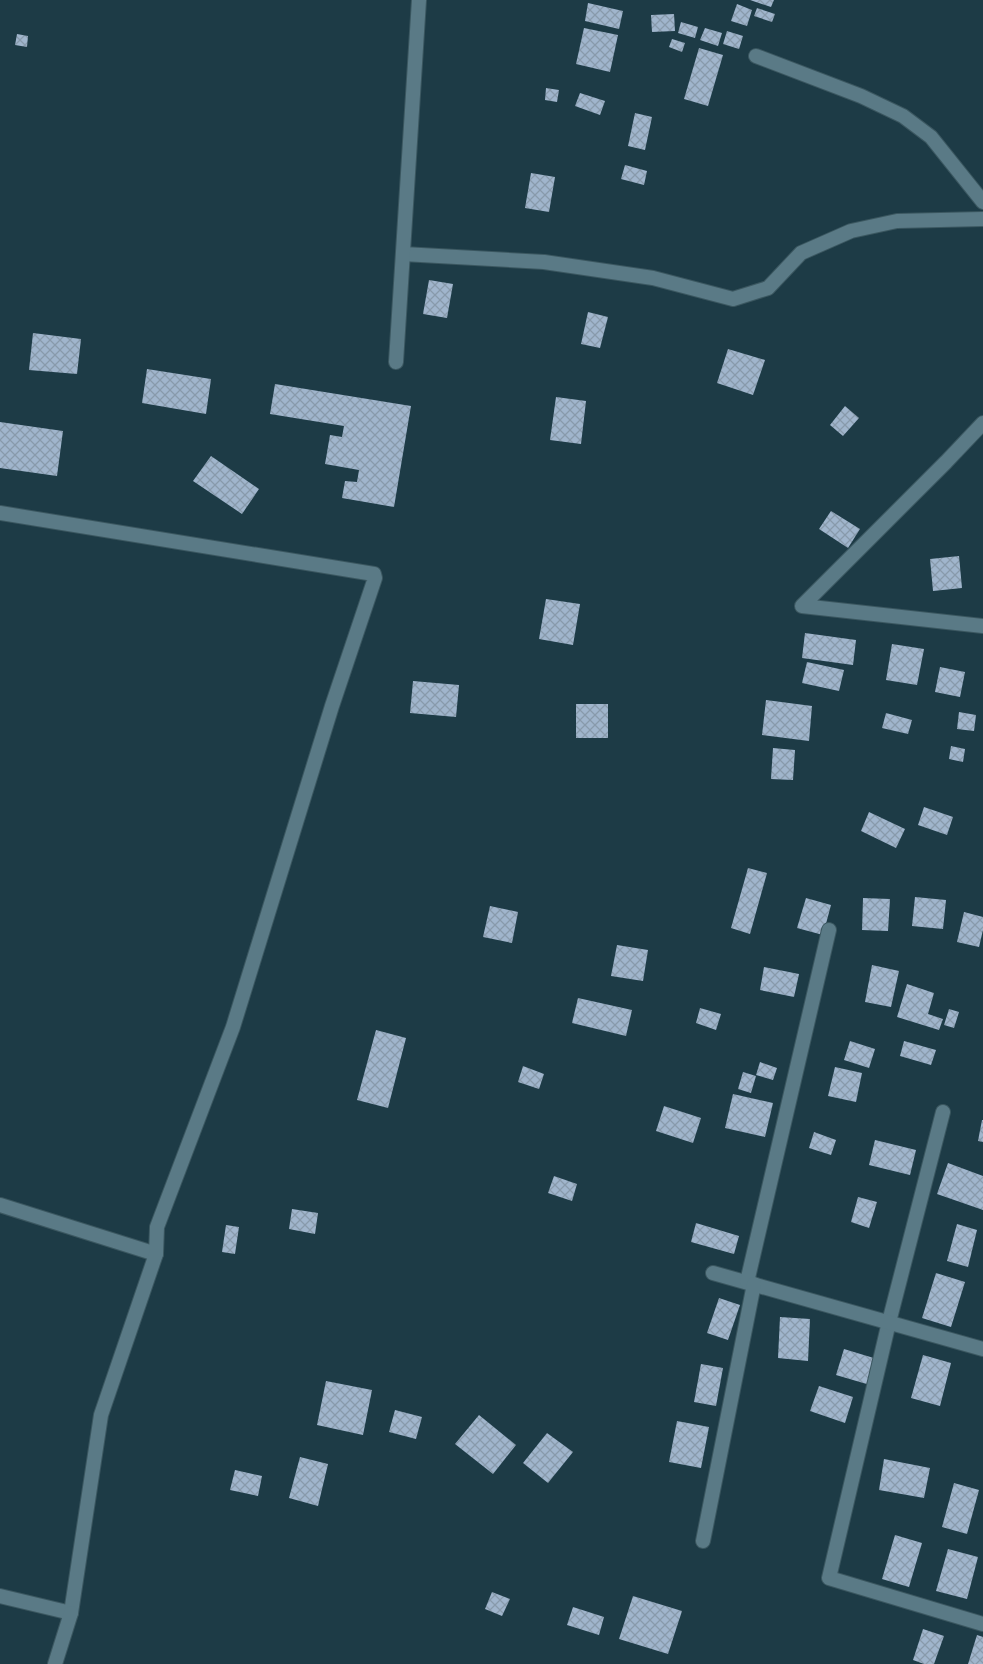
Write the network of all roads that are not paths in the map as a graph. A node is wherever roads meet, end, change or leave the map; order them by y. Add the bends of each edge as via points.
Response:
1 (419, 0) edge
2 (756, 56) dead end
3 (983, 202) edge
4 (983, 218) edge
5 (403, 254) junction
6 (396, 362) dead end
7 (983, 423) edge
8 (0, 513) edge
9 (983, 626) edge
10 (829, 930) dead end
11 (943, 1112) dead end
12 (0, 1205) edge
13 (156, 1254) junction
14 (713, 1273) dead end
15 (751, 1283) junction
16 (889, 1322) junction
17 (983, 1349) edge
18 (703, 1541) dead end
19 (0, 1596) edge
20 (71, 1613) junction
21 (983, 1624) edge
22 (55, 1664) edge

1 - 5 street
2 - 3 street via 861,96 903,116 931,137
4 - 5 street via 897,221 851,230 801,253 768,288 733,299 653,278 544,262
5 - 6 street
7 - 9 street via 802,606
8 - 13 street via 374,574 375,578 233,1027 156,1227
10 - 15 street
11 - 16 street
12 - 13 street
13 - 20 street via 101,1415
14 - 15 street
15 - 16 street
15 - 18 street
16 - 17 street
16 - 21 street via 829,1578
19 - 20 street
20 - 22 street

